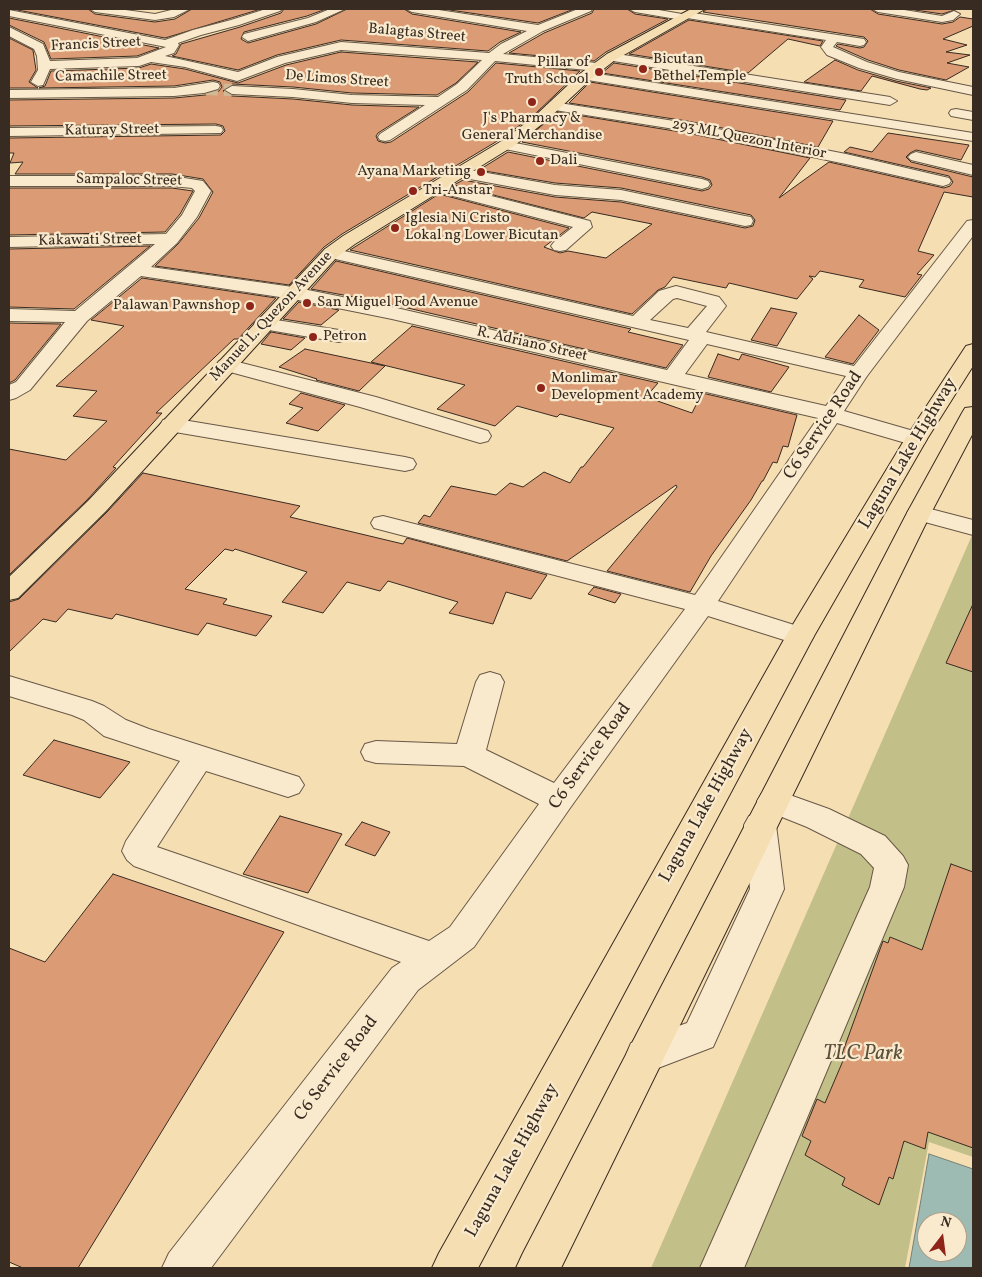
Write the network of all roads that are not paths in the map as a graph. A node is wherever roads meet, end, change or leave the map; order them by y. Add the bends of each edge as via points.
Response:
1 (14, 9) edge
2 (95, 9) edge
3 (184, 9) edge
4 (276, 9) edge
5 (339, 9) edge
6 (586, 9) edge
7 (635, 9) edge
8 (698, 9) edge
9 (878, 9) edge
10 (924, 9) edge
11 (413, 10) edge
12 (9, 12) edge
13 (685, 16) junction
14 (475, 19) junction
15 (539, 29) junction
16 (459, 30) dead end
17 (9, 31) edge
18 (836, 38) junction
19 (237, 40) dead end
20 (442, 40) dead end
21 (860, 42) dead end
22 (167, 43) junction
23 (426, 51) junction
24 (492, 57) junction
25 (611, 57) junction
26 (150, 58) junction
27 (43, 65) junction
28 (592, 72) junction
29 (208, 88) tunnel mouth
30 (232, 90) tunnel mouth
31 (973, 91) edge
32 (9, 94) edge
33 (29, 94) junction
34 (440, 101) junction
35 (890, 101) dead end
36 (956, 113) dead end
37 (973, 116) edge
38 (539, 123) junction
39 (599, 128) dead end
40 (216, 130) dead end
41 (9, 132) edge
42 (385, 137) dead end
43 (973, 137) edge
44 (505, 145) junction
45 (897, 153) dead end
46 (973, 170) edge
47 (459, 173) junction
48 (9, 181) edge
49 (943, 181) dead end
50 (702, 184) dead end
51 (436, 187) junction
52 (745, 221) dead end
53 (973, 225) edge
54 (171, 239) junction
55 (9, 242) edge
56 (560, 246) dead end
57 (331, 253) junction
58 (137, 270) junction
59 (293, 293) junction
60 (9, 315) edge
61 (80, 317) junction
62 (637, 322) junction
63 (264, 324) junction
64 (339, 336) dead end
65 (698, 336) junction
66 (973, 350) edge
67 (226, 364) junction
68 (859, 373) junction
69 (672, 377) junction
70 (9, 394) edge
71 (973, 414) edge
72 (839, 416) junction
73 (171, 425) junction
74 (480, 436) dead end
75 (905, 436) junction
76 (405, 464) dead end
77 (919, 513) junction
78 (383, 523) dead end
79 (973, 528) edge
80 (9, 592) edge
81 (714, 603) junction
82 (800, 636) junction
83 (490, 682) dead end
84 (9, 686) edge
85 (376, 752) dead end
86 (468, 755) junction
87 (200, 756) junction
88 (288, 785) dead end
89 (559, 800) junction
90 (767, 813) junction
91 (434, 958) junction
92 (645, 1055) joint
93 (184, 1268) edge
94 (454, 1268) edge
95 (538, 1268) edge
96 (722, 1268) edge

1 - 12 street
2 - 3 street via 155,17
4 - 22 street
5 - 19 street via 312,20
6 - 15 street
7 - 13 street
8 - 13 main road, Manuel L. Quezon Avenue
9 - 10 street via 942,19 959,15
11 - 14 street
12 - 22 street
13 - 18 street
13 - 25 main road, Manuel L. Quezon Avenue
14 - 15 street
14 - 16 street
15 - 24 street
17 - 27 street via 38,47
18 - 21 street
18 - 31 street via 827,48 863,65
20 - 23 street
22 - 26 street via 173,47
23 - 24 street, Balagtas Street
23 - 26 street, Balagtas Street via 333,46 238,76
24 - 28 street, Balagtas Street
24 - 34 street via 462,87
25 - 28 main road, Manuel L. Quezon Avenue
25 - 35 street
26 - 27 street, Francis Street via 133,62
27 - 33 street via 44,70
28 - 38 main road, Manuel L. Quezon Avenue
28 - 43 street, Balagtas Street
29 - 33 street, Camachile Street via 174,92
30 - 34 street, De Limos Street via 352,99
32 - 33 street, Camachile Street
34 - 42 street
36 - 37 street
38 - 39 street
38 - 44 main road, Manuel L. Quezon Avenue
38 - 49 street, 293 ML Quezon Interior via 696,129
40 - 41 street, Katuray Street
44 - 47 main road, Manuel L. Quezon Avenue
44 - 50 street
45 - 46 street
47 - 51 main road, Manuel L. Quezon Avenue
47 - 52 street via 555,190 621,195
48 - 54 street, Sampaloc Street via 162,180 197,184 202,191 200,198
51 - 56 street via 584,225
51 - 57 main road, Manuel L. Quezon Avenue
53 - 68 street, C6 Service Road
54 - 55 street, Kakawati Street
54 - 58 street, Sampaloc Street
57 - 59 main road, Manuel L. Quezon Avenue
57 - 62 street
58 - 59 street, R. Adriano Street
58 - 61 street, Sampaloc Street
59 - 63 main road, Manuel L. Quezon Avenue
59 - 69 street, R. Adriano Street
60 - 61 street
61 - 70 street, Sampaloc Street via 23,386
62 - 65 street
62 - 65 street via 666,295 676,292 712,301 717,306
63 - 64 street
63 - 67 main road, Manuel L. Quezon Avenue
65 - 68 street
65 - 69 street
66 - 75 main road, Laguna Lake Highway
67 - 73 main road, Manuel L. Quezon Avenue
67 - 74 street
68 - 72 street, C6 Service Road
69 - 72 street, R. Adriano Street
71 - 77 main road, Laguna Lake Highway
72 - 75 street, R. Adriano Street
72 - 81 street, C6 Service Road
73 - 76 street
73 - 80 main road, Manuel L. Quezon Avenue via 97,506
75 - 82 main road, Laguna Lake Highway
77 - 79 street
77 - 90 main road, Laguna Lake Highway
78 - 81 street
81 - 82 street via 761,624
81 - 89 street, C6 Service Road
82 - 94 main road, Laguna Lake Highway
83 - 86 street
84 - 87 street via 82,708 115,728
85 - 86 street
86 - 89 street
87 - 88 street
87 - 91 street via 142,842 139,851 146,858
89 - 91 street, C6 Service Road via 462,937
90 - 92 street via 767,889 700,1035
90 - 96 street via 818,818 873,845 891,865 887,887
91 - 93 street, C6 Service Road via 406,979
92 - 95 main road

